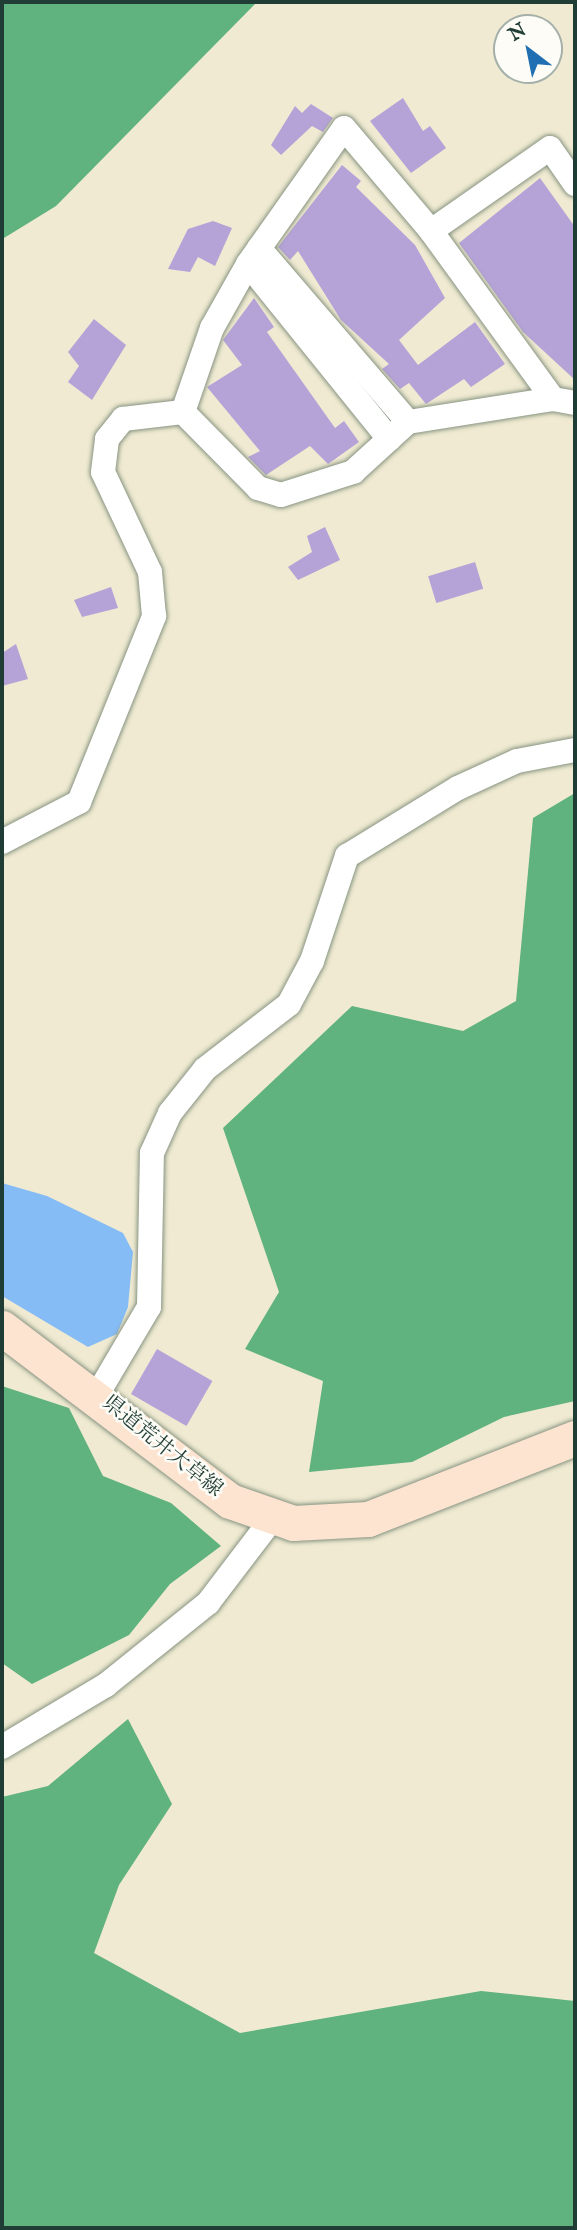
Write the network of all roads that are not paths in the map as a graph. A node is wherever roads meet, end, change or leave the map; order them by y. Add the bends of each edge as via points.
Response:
1 (575, 184) edge
2 (432, 231) junction
3 (254, 256) junction
4 (567, 399) edge
5 (183, 412) junction
6 (408, 422) junction
7 (389, 439) junction
8 (575, 750) edge
9 (2, 842) edge
10 (2, 1328) edge
11 (97, 1395) junction
12 (575, 1438) edge
13 (272, 1519) junction
14 (2, 1747) edge

1 - 2 street via 550,148
2 - 3 street via 345,128
2 - 4 street
3 - 5 street via 212,328
3 - 6 street
3 - 7 street
4 - 6 street
5 - 7 street via 258,488 281,495 353,472
5 - 9 street via 123,419 107,439 103,472 150,572 154,616 79,802
6 - 7 street
8 - 11 street via 517,761 458,788 347,856 317,949 289,1004 205,1069 170,1113 152,1153 149,1307
10 - 11 main road, 県道荒井大草線
11 - 13 main road, 県道荒井大草線 via 190,1473
12 - 13 main road, 県道荒井大草線 via 368,1519 331,1525
13 - 14 street via 208,1603 106,1685

